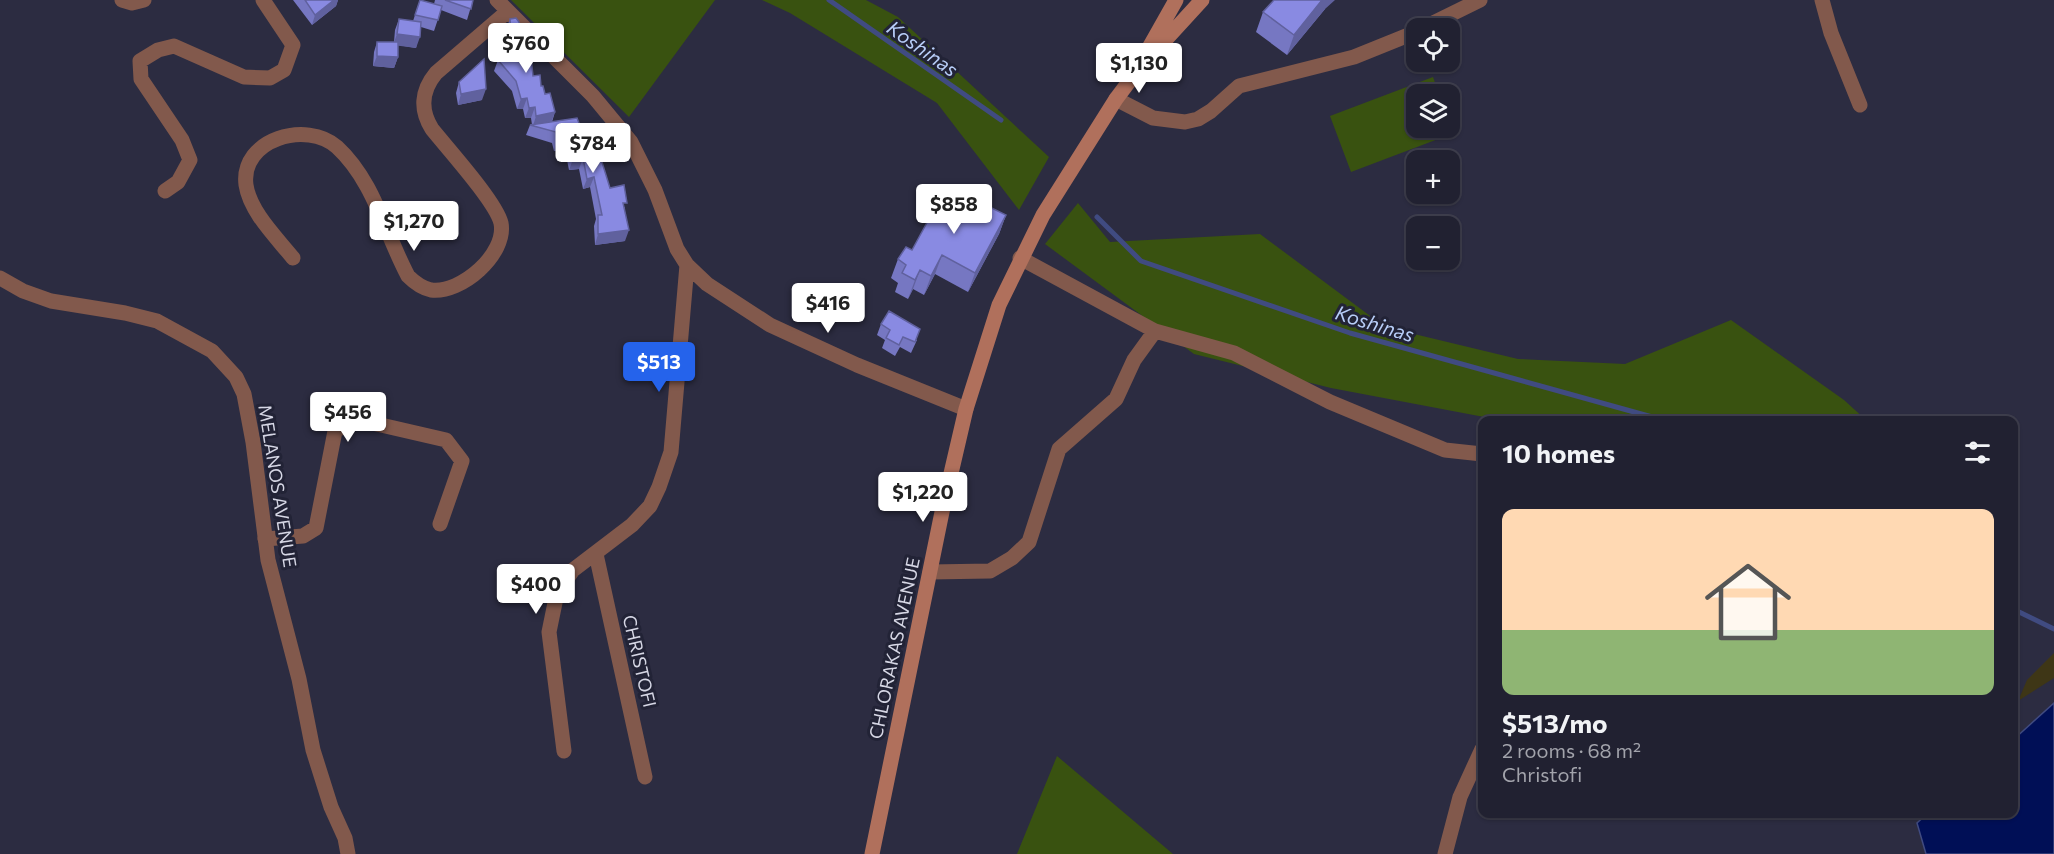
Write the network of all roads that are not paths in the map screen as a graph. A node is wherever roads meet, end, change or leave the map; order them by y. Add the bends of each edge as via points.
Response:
1 (122, 0) edge
2 (144, 0) edge
3 (263, 0) edge
4 (496, 0) edge
5 (1176, 0) edge
6 (1202, 0) edge
7 (1480, 0) edge
8 (1822, 0) edge
9 (507, 12) junction
10 (1443, 18) edge
11 (1406, 36) edge
12 (1137, 71) junction
13 (1116, 99) junction
14 (1860, 105) dead end
15 (165, 191) dead end
16 (293, 258) dead end
17 (1020, 258) junction
18 (687, 265) junction
19 (0, 278) edge
20 (1155, 331) junction
21 (966, 409) junction
22 (1478, 454) edge
23 (440, 524) dead end
24 (265, 539) junction
25 (596, 554) junction
26 (930, 572) junction
27 (564, 751) dead end
28 (1478, 758) edge
29 (645, 777) dead end
30 (348, 854) edge
31 (872, 854) edge
32 (1445, 854) edge

1 - 2 street
3 - 15 street via 293,45 284,70 270,78 244,77 174,46 140,61 141,80 182,140 190,160 178,182
4 - 9 street
5 - 12 main road
6 - 12 main road
7 - 10 street
8 - 14 street
9 - 16 street via 436,73 428,83 423,103 432,129 500,221 502,233 493,255 473,274 444,289 431,290 417,284 408,276 372,195 353,166 336,147 306,133 278,138 265,146 253,157 246,179 249,197
9 - 18 street via 593,96 631,142
11 - 13 street via 1354,57 1239,86 1211,111 1185,122 1153,118
12 - 13 main road, CHLORAKAS AVENUE
13 - 17 main road, CHLORAKAS AVENUE
17 - 20 street
17 - 21 main road, CHLORAKAS AVENUE via 983,348
18 - 21 street via 737,306 770,325
18 - 25 street via 671,452 650,506
19 - 24 street, MELANOS AVENUE via 51,301 157,321 212,351 225,363 244,394
20 - 22 street via 1234,353 1330,402 1445,450
20 - 26 street via 1134,360 1116,399 1059,449 1029,542 990,571
21 - 26 main road, CHLORAKAS AVENUE
23 - 24 street via 462,461 456,450 446,440 355,419 334,431 316,528 303,536
24 - 30 street, MELANOS AVENUE via 313,750
25 - 27 street via 573,570 557,592 549,632
25 - 29 street, CHRISTOFI
26 - 31 main road, CHLORAKAS AVENUE
28 - 32 street via 1460,796

